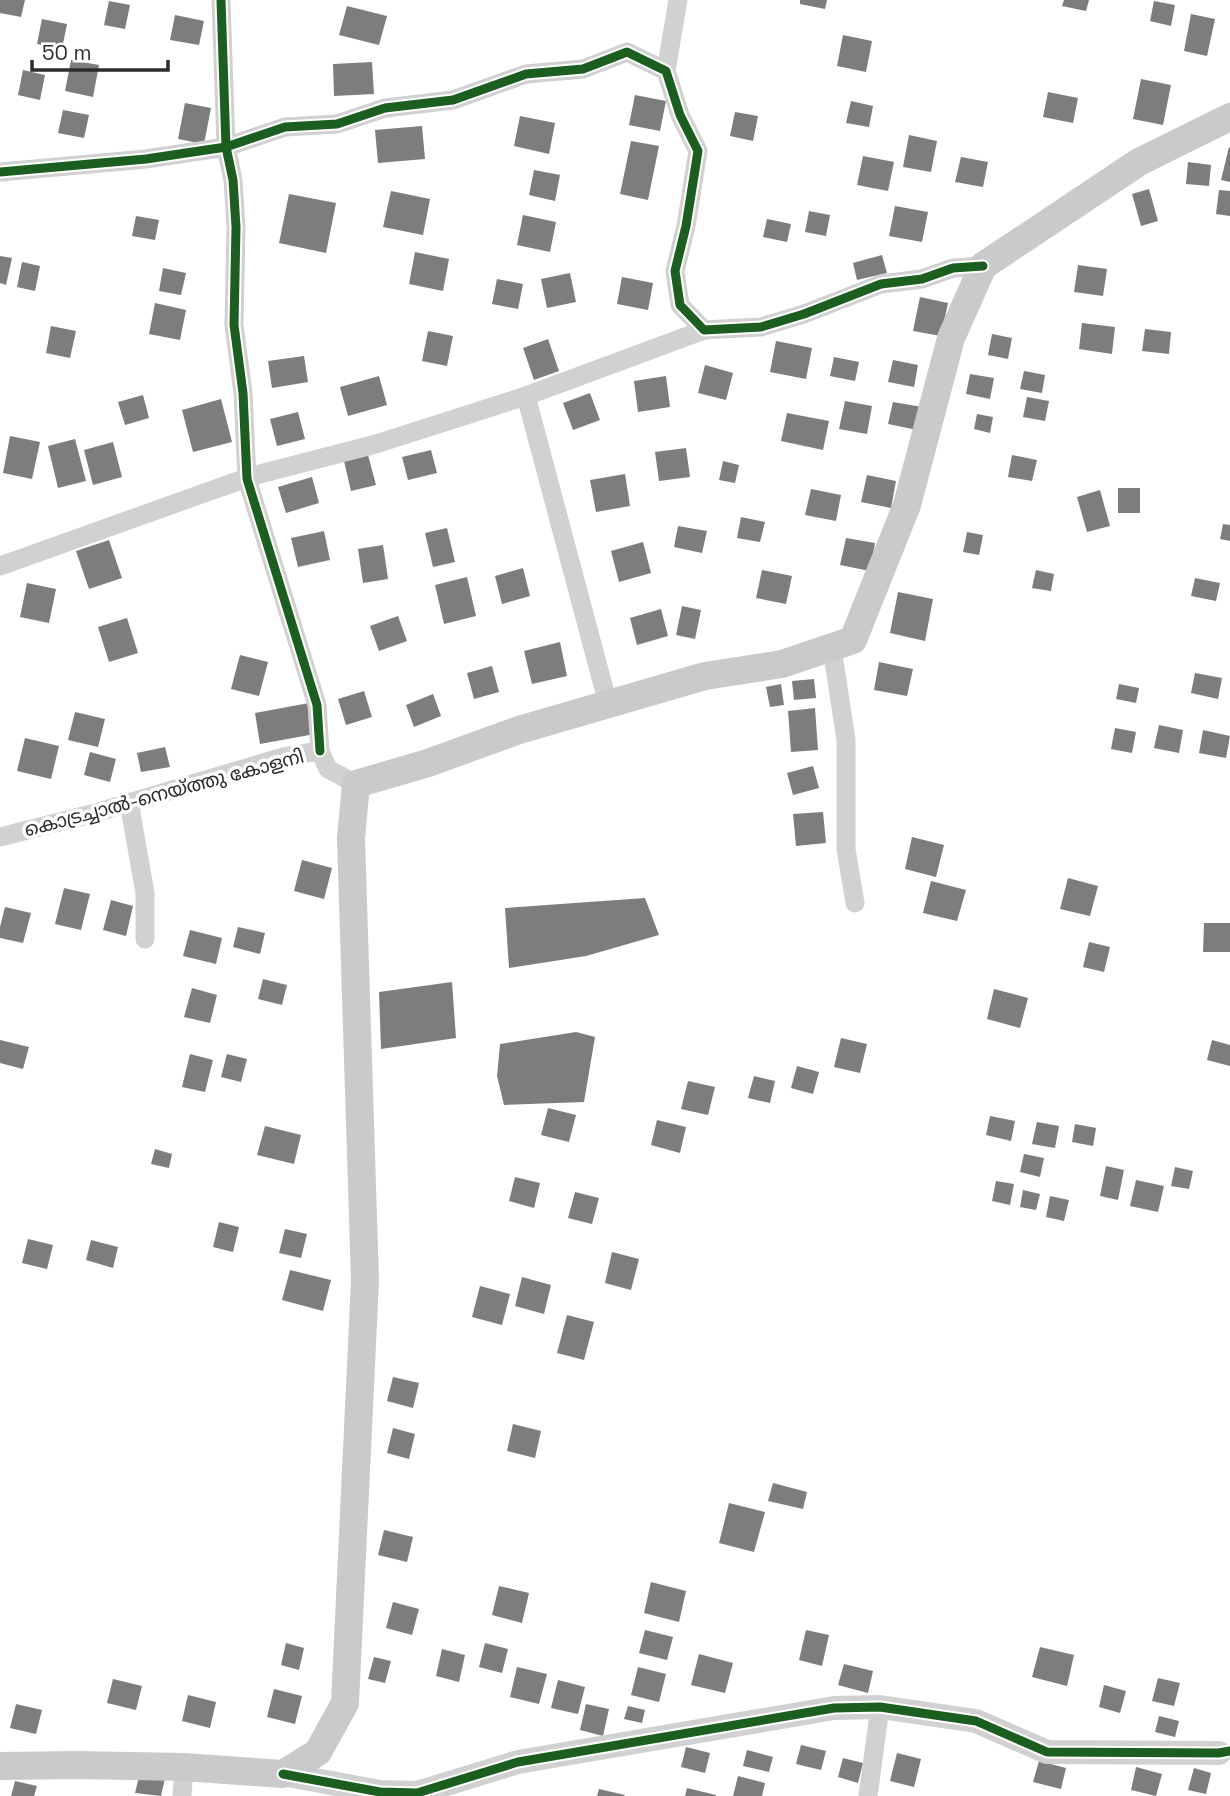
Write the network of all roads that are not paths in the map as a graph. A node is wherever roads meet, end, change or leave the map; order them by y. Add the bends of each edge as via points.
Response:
1 (221, 0) edge
2 (678, 0) edge
3 (666, 72) junction
4 (1230, 117) edge
5 (226, 147) junction
6 (0, 172) edge
7 (983, 266) junction
8 (704, 330) junction
9 (526, 396) junction
10 (247, 479) junction
11 (0, 566) edge
12 (832, 648) junction
13 (608, 704) junction
14 (320, 751) junction
15 (356, 784) junction
16 (129, 802) junction
17 (0, 837) edge
18 (855, 903) dead end
19 (145, 939) dead end
20 (880, 1707) junction
21 (1224, 1752) edge
22 (0, 1766) edge
23 (184, 1767) junction
24 (283, 1774) junction
25 (182, 1796) edge
26 (868, 1796) edge

1 - 5 street
2 - 3 street
3 - 5 street via 627,52 583,69 526,74 453,100 385,108 337,124 285,127
3 - 8 street via 698,151 675,271 678,293 680,305
4 - 7 main road via 1139,162
5 - 6 street
5 - 10 street via 236,227 234,325
7 - 8 street via 881,284 761,327
7 - 12 main road via 951,338 908,505 853,640
8 - 9 street
9 - 10 street
9 - 13 street
10 - 11 street
10 - 14 street via 317,705
12 - 13 main road via 782,664 705,676
12 - 18 street via 846,740 846,849
13 - 15 main road
14 - 15 street, കൊട്രച്ചാൽ-നെയ്ത്തു കോളനി via 327,769
14 - 16 street, കൊട്രച്ചാൽ-നെയ്ത്തു കോളനി via 283,757
15 - 24 main road via 351,838 365,1281 345,1703 317,1752
16 - 17 street, കൊട്രച്ചാൽ-നെയ്ത്തു കോളനി
16 - 19 street via 145,893
20 - 21 street via 976,1721 1047,1752
20 - 24 street via 834,1708 518,1762 417,1793 380,1792
20 - 26 street
22 - 23 main road
23 - 24 main road
23 - 25 street

